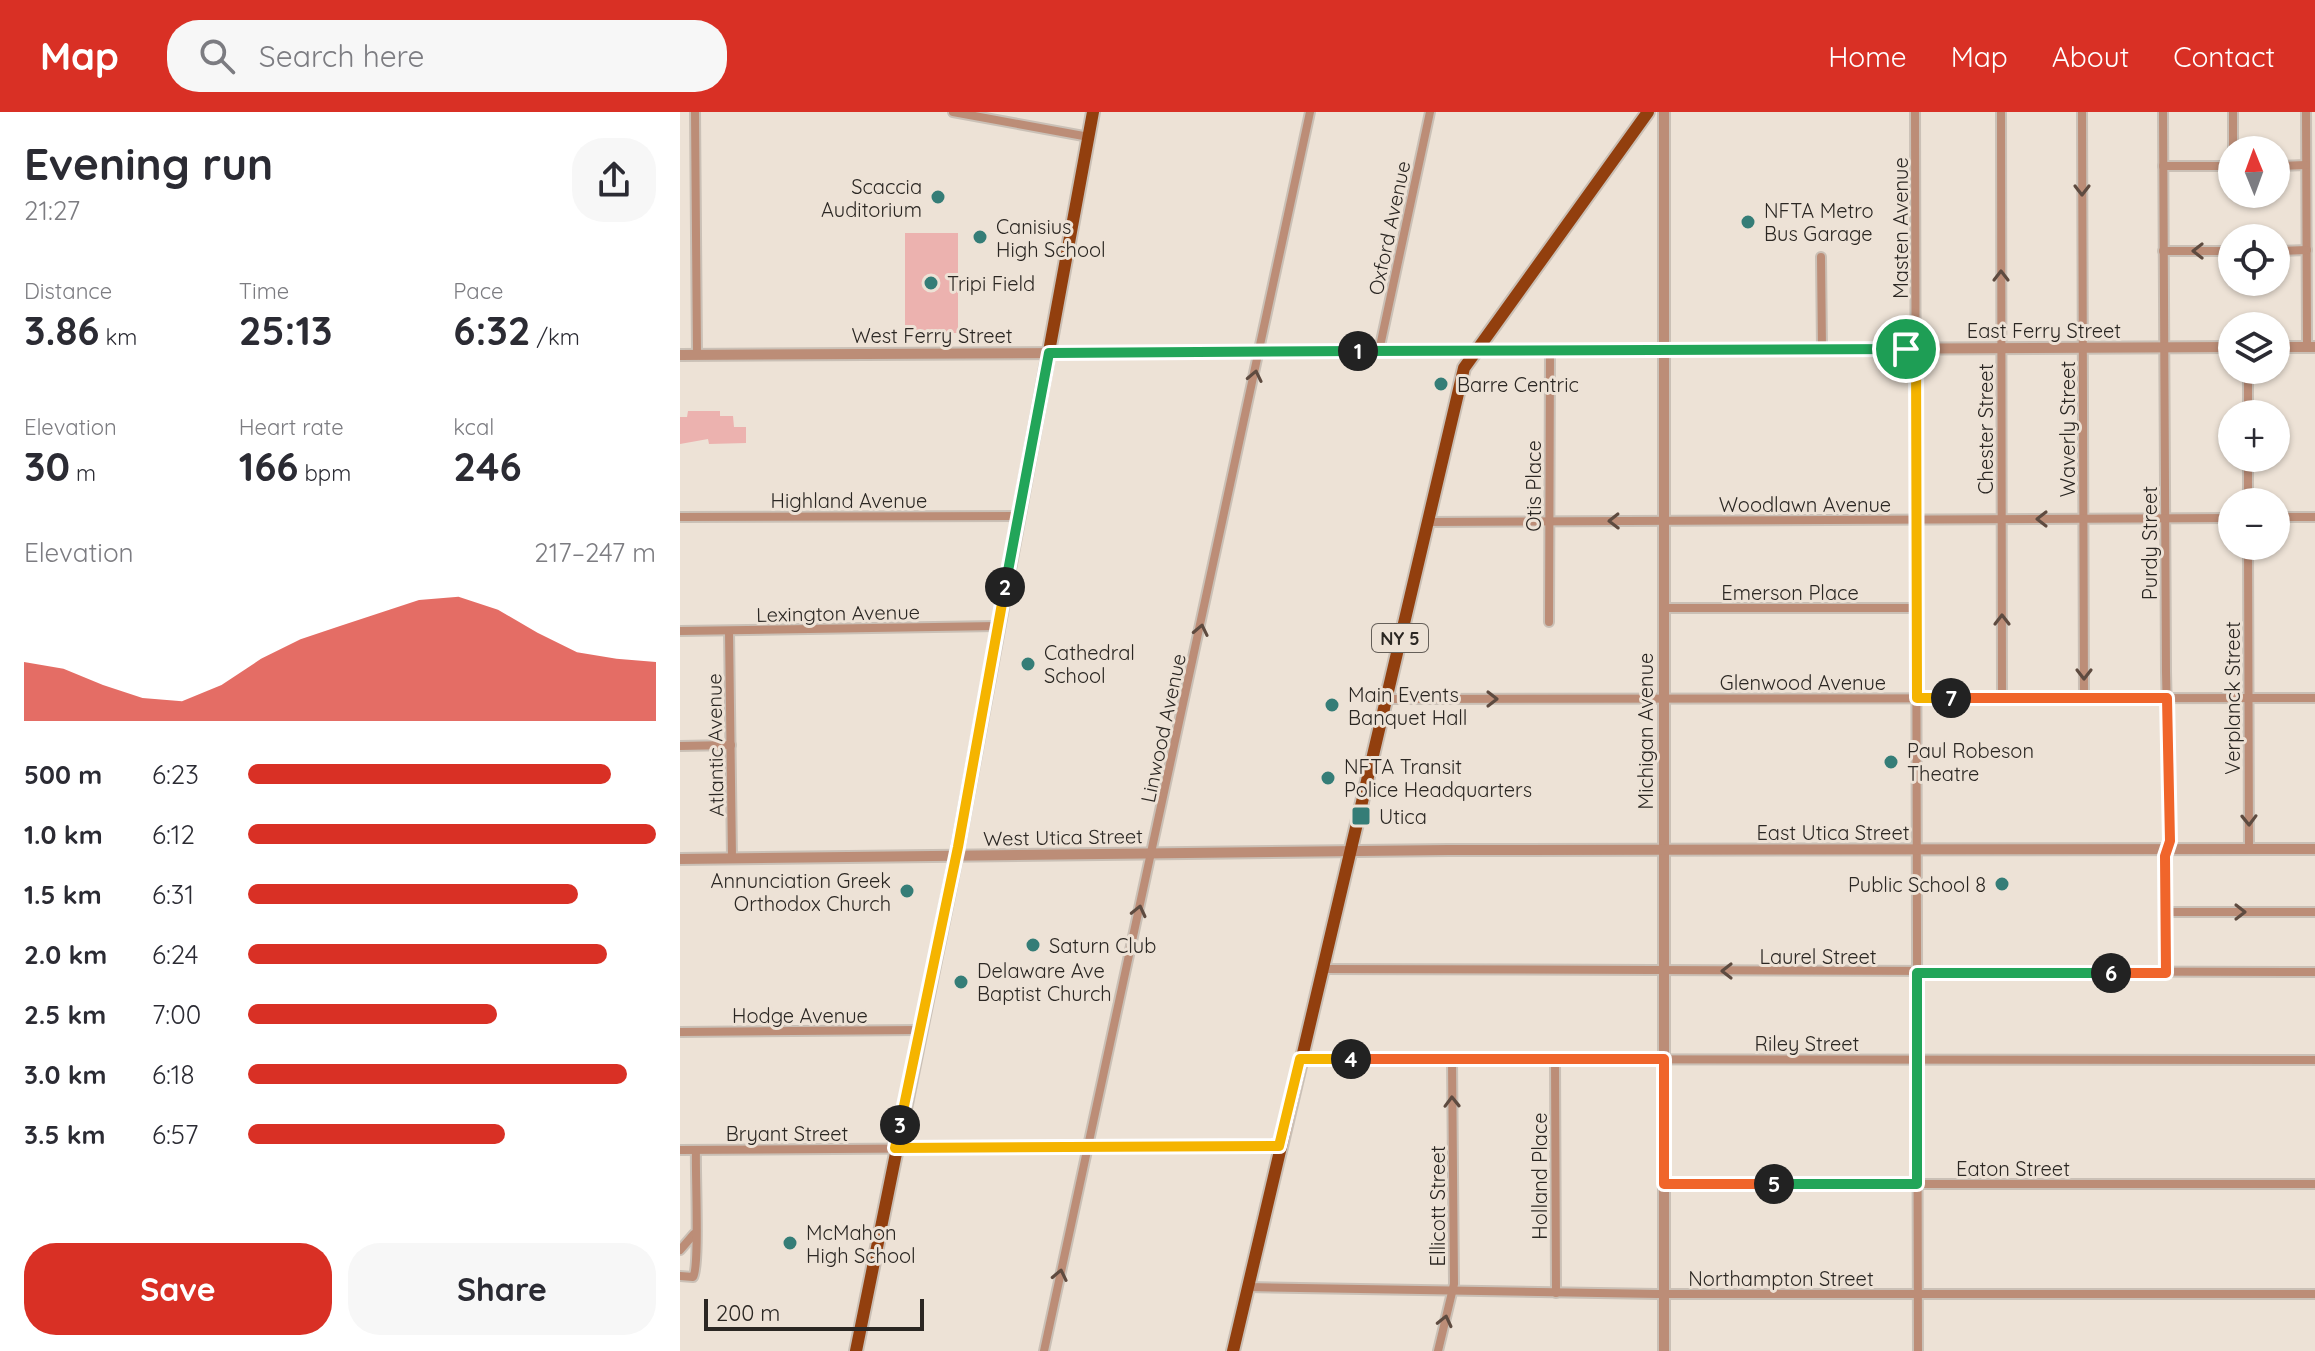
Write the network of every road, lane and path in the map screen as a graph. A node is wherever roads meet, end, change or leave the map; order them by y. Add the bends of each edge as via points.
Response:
1 (695, 112) edge
2 (953, 112) edge
3 (1093, 112) edge
4 (1310, 112) edge
5 (1430, 112) edge
6 (1648, 112) edge
7 (1664, 112) edge
8 (1915, 112) edge
9 (2001, 112) edge
10 (2082, 112) edge
11 (2163, 112) edge
12 (2233, 112) edge
13 (2306, 112) edge
14 (2233, 136) edge
15 (1089, 137) junction
16 (2306, 165) junction
17 (2163, 166) junction
18 (2218, 166) edge
19 (2290, 166) edge
20 (2307, 250) junction
21 (2163, 251) junction
22 (2218, 251) edge
23 (2290, 251) edge
24 (1821, 257) dead end
25 (2164, 347) junction
26 (2218, 347) edge
27 (2290, 347) edge
28 (2311, 347) edge
29 (2001, 348) junction
30 (2083, 348) junction
31 (1822, 349) junction
32 (1916, 349) junction
33 (1664, 350) junction
34 (1379, 351) junction
35 (1473, 351) junction
36 (1550, 351) junction
37 (1261, 352) junction
38 (1049, 353) junction
39 (680, 355) edge
40 (697, 355) junction
41 (1018, 516) junction
42 (680, 517) edge
43 (2290, 517) edge
44 (2315, 517) edge
45 (2084, 518) junction
46 (2165, 518) junction
47 (2218, 518) edge
48 (2002, 519) junction
49 (1663, 520) junction
50 (1916, 520) junction
51 (1549, 521) junction
52 (1427, 522) junction
53 (2248, 560) edge
54 (1663, 608) junction
55 (1917, 608) junction
56 (1549, 622) dead end
57 (997, 626) junction
58 (680, 631) edge
59 (729, 631) junction
60 (1663, 698) junction
61 (1917, 698) junction
62 (2002, 698) junction
63 (2084, 698) junction
64 (2167, 698) junction
65 (2248, 698) junction
66 (2315, 698) edge
67 (1386, 699) junction
68 (731, 745) junction
69 (680, 746) edge
70 (2315, 849) edge
71 (1663, 850) junction
72 (1917, 850) junction
73 (2167, 850) junction
74 (2249, 850) junction
75 (1351, 851) junction
76 (1152, 854) junction
77 (956, 856) junction
78 (732, 858) junction
79 (680, 859) edge
80 (2166, 912) junction
81 (2315, 912) edge
82 (1322, 969) junction
83 (1663, 971) junction
84 (2315, 972) edge
85 (1917, 973) junction
86 (2166, 973) junction
87 (919, 1030) junction
88 (680, 1032) edge
89 (1300, 1059) junction
90 (1452, 1059) junction
91 (1555, 1059) junction
92 (1664, 1059) junction
93 (1917, 1059) junction
94 (2315, 1060) edge
95 (1279, 1146) junction
96 (1087, 1147) junction
97 (895, 1148) junction
98 (680, 1150) edge
99 (696, 1150) junction
100 (1664, 1184) junction
101 (1917, 1184) junction
102 (2315, 1184) edge
103 (694, 1234) junction
104 (680, 1250) edge
105 (680, 1276) edge
106 (1247, 1287) junction
107 (1452, 1291) junction
108 (1556, 1293) junction
109 (1664, 1294) junction
110 (1918, 1294) junction
111 (2315, 1294) edge
112 (856, 1351) edge
113 (1044, 1351) edge
114 (1233, 1351) edge
115 (1438, 1351) edge
116 (1664, 1351) edge
117 (1918, 1351) edge

1 - 40 street
2 - 15 street
3 - 15 main road
4 - 37 street, Linwood Avenue
5 - 34 street, Oxford Avenue
6 - 35 main road, NY 5
7 - 33 street, Michigan Avenue
8 - 32 street, Masten Avenue
29 -> 9 street, Chester Street
10 -> 30 street, Waverly Street
11 - 17 street, Purdy Street
12 - 14 street
13 - 16 street
15 - 38 main road
16 - 19 street
16 - 20 street
17 - 18 street
17 - 21 street, Purdy Street
20 - 23 street
20 - 28 street
22 -> 21 street
21 - 25 street, Purdy Street
24 - 31 street
25 - 26 street, East Ferry Street
25 - 30 street, East Ferry Street
25 - 46 street, Purdy Street
27 - 28 street
29 - 30 street, East Ferry Street
29 - 32 street, East Ferry Street
29 - 48 street, Chester Street
30 - 45 street, Waverly Street
31 - 32 street, East Ferry Street
31 - 33 street, East Ferry Street
32 - 50 street, Masten Avenue
33 - 36 street, East Ferry Street
33 - 49 street, Michigan Avenue
34 - 35 street, West Ferry Street
34 - 37 street, West Ferry Street
35 - 36 street, East Ferry Street
35 - 52 main road, NY 5 via 1459,385
36 - 51 street, Otis Place
37 - 38 street, West Ferry Street
76 -> 37 street, Linwood Avenue
38 - 40 street, West Ferry Street
38 - 41 main road
39 - 40 street, West Ferry Street
41 - 42 street, Highland Avenue
41 - 57 main road
43 - 44 street
45 - 46 street, Woodlawn Avenue
45 -> 48 street, Woodlawn Avenue
45 -> 63 street, Waverly Street
46 - 47 street, Woodlawn Avenue
46 - 64 street, Purdy Street
48 - 50 street, Woodlawn Avenue
62 -> 48 street, Chester Street
49 - 50 street, Woodlawn Avenue
49 -> 51 street, Woodlawn Avenue
49 - 54 street, Michigan Avenue
50 - 55 street, Masten Avenue
51 - 52 street, Woodlawn Avenue
51 - 56 street, Otis Place
52 - 67 main road, NY 5
53 - 65 street, Verplanck Street
54 - 55 street, Emerson Place
54 - 60 street, Michigan Avenue
55 - 61 street, Masten Avenue
57 - 59 street, Lexington Avenue
57 - 77 main road
58 - 59 street, Lexington Avenue
59 - 68 street, Atlantic Avenue
60 - 61 street, Glenwood Avenue
67 -> 60 street, Glenwood Avenue
60 - 71 street, Michigan Avenue
61 - 62 street, Glenwood Avenue
61 - 72 street, Masten Avenue
62 - 63 street, Glenwood Avenue
63 - 64 street, Glenwood Avenue
64 - 65 street, Glenwood Avenue
64 - 73 street, Purdy Street
65 - 66 street, Glenwood Avenue
65 -> 74 street, Verplanck Street
67 - 75 main road, NY 5
68 - 69 street
68 - 78 street, Atlantic Avenue
70 - 74 street, East Utica Street
71 - 72 street, East Utica Street
71 - 75 street, East Utica Street
71 - 83 street, Michigan Avenue
72 - 73 street, East Utica Street
72 - 85 street, Masten Avenue
73 - 74 street, East Utica Street
73 - 80 street, Purdy Street
75 - 76 street, West Utica Street
75 - 82 main road, NY 5
76 - 77 street, West Utica Street
96 -> 76 street, Linwood Avenue
77 - 78 street, West Utica Street
77 - 87 main road
78 - 79 street, West Utica Street
80 -> 81 street
80 - 86 street, Purdy Street
82 - 83 street, Laurel Street
82 - 89 main road, NY 5
85 -> 83 street, Laurel Street
83 - 92 street, Michigan Avenue
84 - 86 street, Laurel Street
85 - 86 street, Laurel Street
85 - 93 street, Masten Avenue
87 - 88 street, Hodge Avenue
87 - 97 main road
89 - 90 street, Riley Street
89 - 95 main road, NY 5
90 - 91 street, Riley Street
107 -> 90 street, Ellicott Street
91 - 92 street, Riley Street
91 - 108 street, Holland Place
92 - 93 street, Riley Street
92 - 100 street, Michigan Avenue
93 - 94 street, Riley Street
93 - 101 street, Masten Avenue
95 - 96 street, Bryant Street
95 - 106 main road, NY 5
96 - 97 street, Bryant Street
113 -> 96 street, Linwood Avenue
97 - 99 street, Bryant Street
97 - 112 main road
98 - 99 street, Bryant Street
99 - 103 street
100 - 101 street, Eaton Street
100 - 109 street, Michigan Avenue
101 - 102 street, Eaton Street
101 - 110 street, Masten Avenue
103 - 104 street
103 - 105 street via 696,1272 693,1277
106 - 107 street, Northampton Street
106 - 114 main road, NY 5
107 - 108 street, Northampton Street
115 -> 107 street, Ellicott Street
108 - 109 street, Northampton Street
109 - 110 street, Northampton Street
109 - 116 street, Michigan Avenue
110 - 111 street, Northampton Street
110 - 117 street, Masten Avenue

